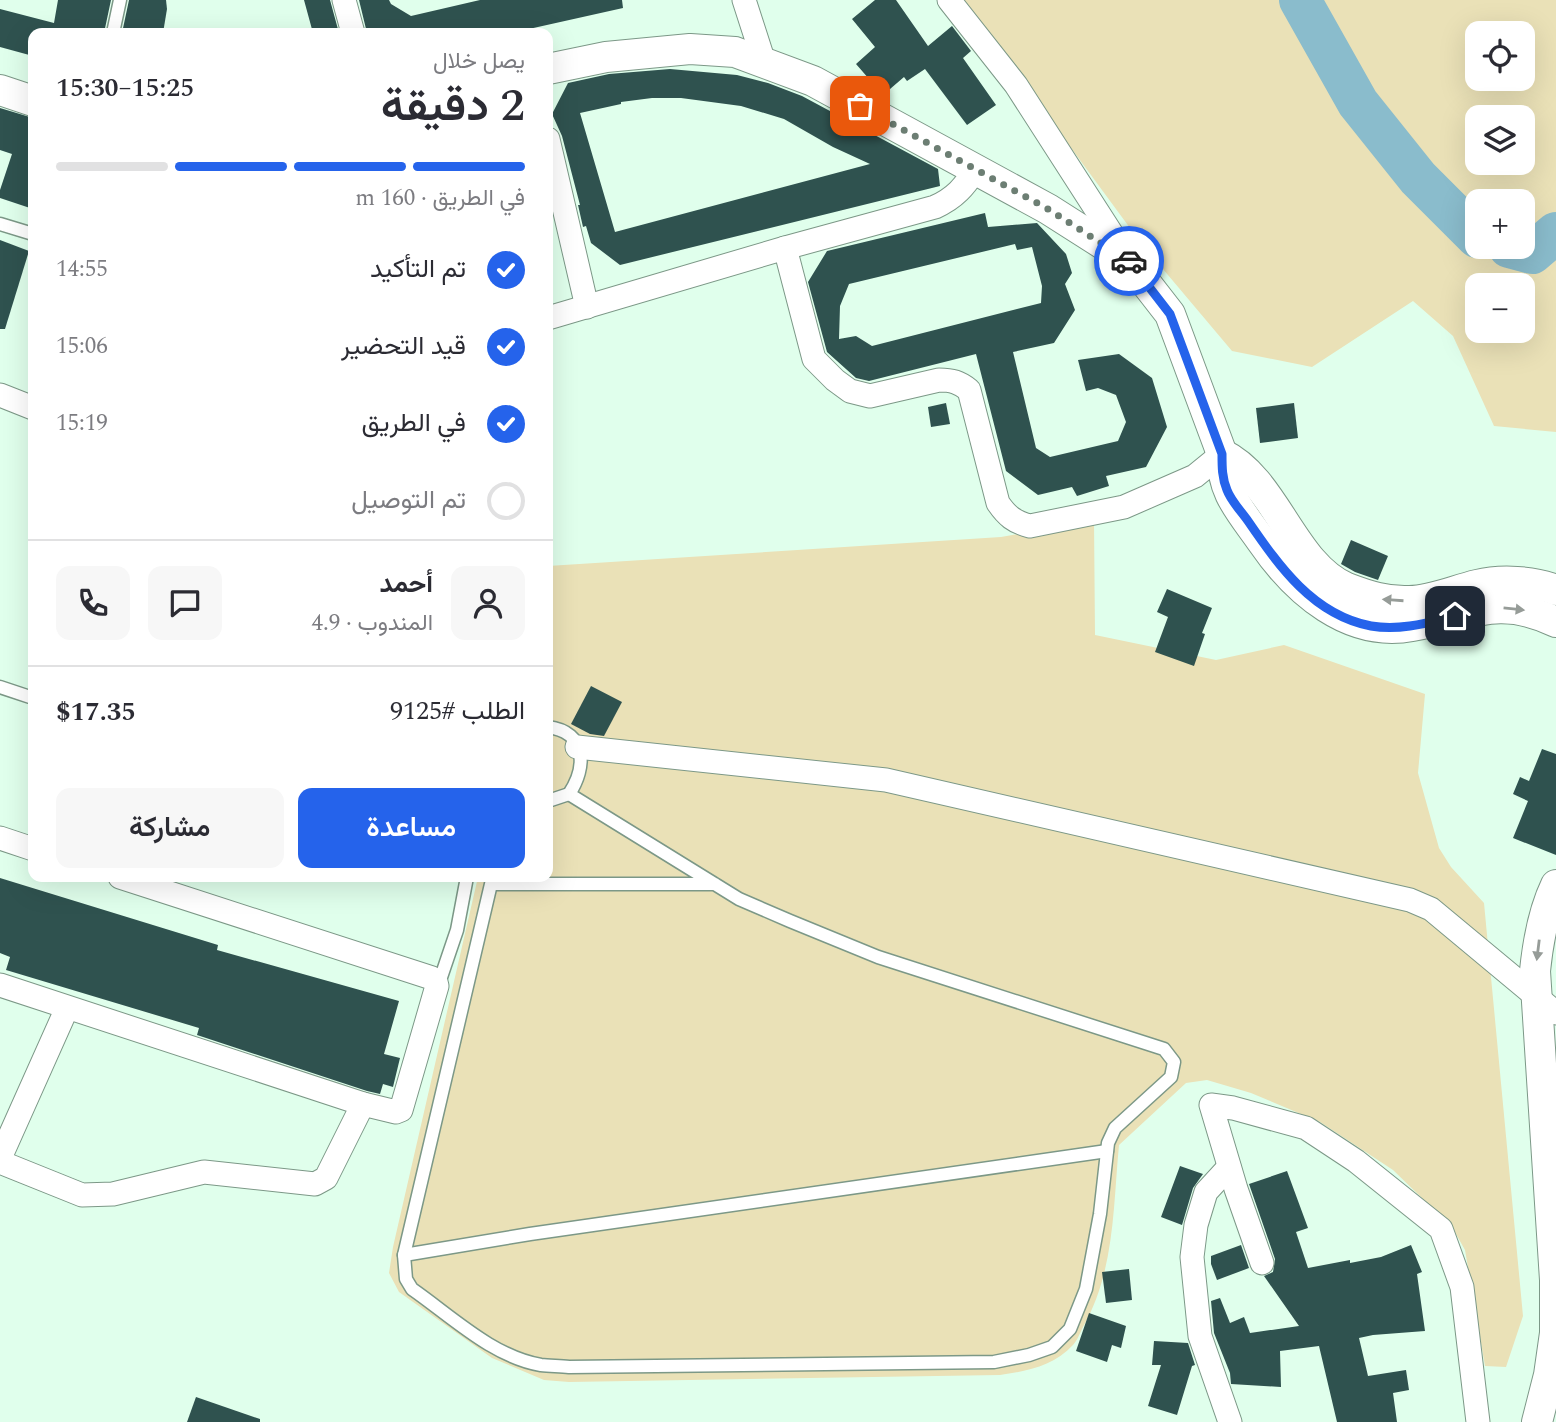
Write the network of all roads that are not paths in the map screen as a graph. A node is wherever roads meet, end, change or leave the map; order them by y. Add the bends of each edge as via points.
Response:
1 (120, 0) edge
2 (344, 0) edge
3 (744, 0) edge
4 (949, 0) edge
5 (114, 28) edge
6 (352, 28) edge
7 (764, 62) junction
8 (553, 68) edge
9 (0, 90) edge
10 (28, 99) edge
11 (553, 161) edge
12 (976, 169) junction
13 (0, 223) edge
14 (28, 232) edge
15 (785, 248) junction
16 (1128, 260) junction
17 (587, 307) junction
18 (553, 317) edge
19 (0, 395) edge
20 (28, 406) edge
21 (1222, 454) junction
22 (1556, 590) edge
23 (1556, 622) edge
24 (0, 687) edge
25 (28, 696) edge
26 (553, 729) edge
27 (577, 747) junction
28 (569, 794) junction
29 (553, 799) edge
30 (0, 838) edge
31 (28, 847) edge
32 (135, 882) edge
33 (466, 882) edge
34 (715, 884) junction
35 (1556, 885) edge
36 (0, 985) edge
37 (437, 986) junction
38 (1546, 1005) edge
39 (67, 1008) junction
40 (363, 1104) junction
41 (1107, 1151) junction
42 (0, 1160) edge
43 (1229, 1167) junction
44 (404, 1255) junction
45 (1262, 1263) dead end
46 (1556, 1416) edge
47 (1230, 1422) edge
48 (1478, 1422) edge
49 (1537, 1422) edge
50 (1554, 1422) edge

1 - 5 lane
2 - 6 street
3 - 7 street
4 - 16 street via 1016,85
7 - 8 street via 735,52 690,49 606,57
7 - 12 street via 813,81
9 - 10 street
11 - 17 street
12 - 15 street via 963,189 936,207
12 - 16 street
13 - 14 lane
15 - 17 street
15 - 21 street via 814,359 850,391 870,396 939,380 951,380 969,390 998,503 1008,517 1020,523 1030,526 1124,507 1195,477
16 - 21 street via 1170,314
17 - 18 street
19 - 20 street
22 -> 21 street via 1518,582 1480,584 1411,601 1376,599 1343,586 1315,565 1260,486 1237,461
21 -> 23 street via 1228,493 1278,564 1334,613 1371,626 1409,627 1494,607 1534,611
24 - 25 lane
26 - 27 lane via 564,732
27 - 28 lane via 580,775
27 - 38 street via 886,780 1410,900 1432,909
28 - 29 lane
28 - 34 lane
30 - 31 street
32 - 37 street via 432,978
33 - 37 lane via 457,930
34 - 41 lane via 739,899 877,957 1164,1049 1174,1062 1171,1076 1115,1128
34 - 44 lane via 491,884
35 -> 38 street via 1538,944
36 - 39 street
37 - 40 street via 404,1105 396,1112
38 - 49 street via 1555,1333
39 - 40 street
39 - 42 street
40 - 42 street via 326,1178 315,1184 204,1172 113,1194 82,1195
41 - 44 lane
41 - 44 lane via 1101,1214 1086,1289 1070,1329 1052,1347 994,1362 539,1365 488,1343 412,1289 406,1279
43 - 45 street
43 - 47 street via 1206,1192 1192,1258 1200,1336
43 - 48 street via 1211,1105 1306,1128 1356,1161 1441,1229 1462,1287
46 - 50 street

